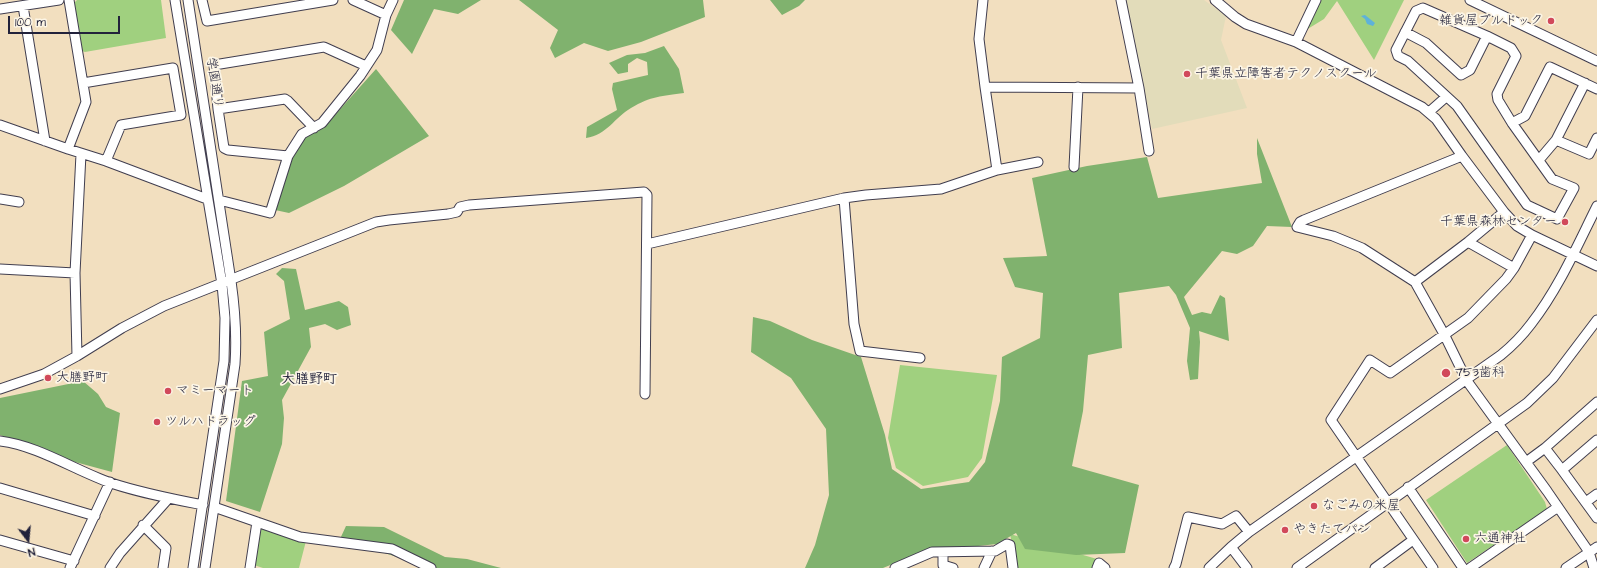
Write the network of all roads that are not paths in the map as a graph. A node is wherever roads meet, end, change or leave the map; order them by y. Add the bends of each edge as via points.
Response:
1 (59, 0) edge
2 (69, 0) edge
3 (176, 0) edge
4 (188, 0) edge
5 (202, 0) edge
6 (333, 0) edge
7 (353, 0) edge
8 (393, 0) edge
9 (983, 0) edge
10 (1121, 0) edge
11 (1215, 0) edge
12 (1316, 0) edge
13 (1470, 0) edge
14 (23, 6) junction
15 (0, 10) edge
16 (386, 15) junction
17 (1405, 32) junction
18 (1487, 36) junction
19 (1296, 42) junction
20 (1597, 61) edge
21 (366, 66) junction
22 (83, 83) junction
23 (1585, 83) junction
24 (985, 86) junction
25 (1078, 87) junction
26 (1139, 88) junction
27 (1597, 89) edge
28 (1446, 96) junction
29 (218, 109) junction
30 (1429, 112) junction
31 (1512, 123) junction
32 (0, 124) edge
33 (314, 128) junction
34 (1597, 138) edge
35 (1556, 140) junction
36 (45, 141) junction
37 (68, 149) junction
38 (1149, 151) dead end
39 (81, 154) junction
40 (288, 156) junction
41 (1462, 156) junction
42 (1539, 160) junction
43 (106, 161) junction
44 (1038, 162) dead end
45 (1074, 167) dead end
46 (997, 170) junction
47 (844, 198) junction
48 (0, 199) edge
49 (207, 199) junction
50 (218, 200) junction
51 (19, 202) dead end
52 (1597, 206) edge
53 (1504, 212) junction
54 (1532, 235) junction
55 (1468, 242) junction
56 (647, 244) junction
57 (1573, 254) junction
58 (1597, 266) edge
59 (1514, 268) junction
60 (0, 269) edge
61 (75, 273) junction
62 (226, 282) junction
63 (1415, 282) junction
64 (1597, 320) edge
65 (1444, 334) junction
66 (77, 356) junction
67 (920, 358) dead end
68 (1467, 381) junction
69 (0, 389) edge
70 (646, 394) dead end
71 (1597, 402) edge
72 (1498, 423) junction
73 (1597, 440) edge
74 (0, 441) edge
75 (1545, 448) junction
76 (1357, 457) junction
77 (1526, 462) junction
78 (1562, 470) junction
79 (110, 482) junction
80 (1408, 487) junction
81 (0, 488) edge
82 (1597, 494) edge
83 (168, 499) junction
84 (1387, 502) junction
85 (1586, 502) junction
86 (203, 505) junction
87 (1558, 507) junction
88 (214, 508) junction
89 (95, 516) junction
90 (1597, 518) edge
91 (257, 522) junction
92 (143, 526) junction
93 (1250, 532) junction
94 (0, 540) edge
95 (1413, 540) junction
96 (1231, 547) junction
97 (1593, 550) edge
98 (943, 552) junction
99 (992, 552) junction
100 (72, 564) edge
101 (910, 565) edge
102 (110, 568) edge
103 (163, 568) edge
104 (193, 568) edge
105 (204, 568) edge
106 (250, 568) edge
107 (431, 568) edge
108 (895, 568) edge
109 (953, 568) edge
110 (984, 568) edge
111 (1013, 568) edge
112 (1097, 568) edge
113 (1105, 568) edge
114 (1174, 568) edge
115 (1209, 568) edge
116 (1247, 568) edge
117 (1297, 568) edge
118 (1375, 568) edge
119 (1433, 568) edge
120 (1469, 568) edge
121 (1566, 568) edge
122 (1594, 568) edge

1 - 14 street
2 - 22 street
3 - 49 street, 学園通り
4 - 50 street, 学園通り
5 - 6 street via 207,21
7 - 16 street
8 - 16 street
9 - 24 street via 979,39
10 - 26 street
11 - 19 street via 1246,24
12 - 19 street
13 - 20 street
14 - 15 street
14 - 36 street
16 - 21 street via 377,50
17 - 18 street via 1416,11 1422,8
17 - 18 street via 1426,42 1461,76 1470,70
17 - 28 street via 1396,50 1398,56 1408,61
18 - 31 street via 1511,48 1516,56 1498,94 1498,100
19 - 30 street
21 - 29 street via 324,47 217,64 214,65 213,71
21 - 33 street via 322,123
22 - 37 street via 86,102
22 - 43 street via 173,68 181,115 121,125
23 - 27 street
23 - 31 street via 1550,67 1525,116
23 - 35 street
24 - 25 street
24 - 46 street
25 - 26 street
25 - 45 street
26 - 38 street
28 - 30 street
28 - 42 street via 1457,106 1527,205 1556,219 1574,188 1552,179
29 - 33 street via 285,99
29 - 40 street via 224,148
30 - 41 street
31 - 42 street
32 - 36 street
33 - 40 street via 302,134
34 - 35 street via 1590,154
35 - 42 street
36 - 37 street
37 - 39 street
39 - 43 street
39 - 61 street
40 - 50 street via 270,213
41 - 53 street
41 - 63 street via 1304,220 1297,227 1333,236 1362,248
43 - 49 street
44 - 46 street
46 - 47 street via 941,189
47 - 56 street
47 - 67 street via 854,324 860,351
48 - 51 street
49 - 62 street, 学園通り
50 - 62 street, 学園通り
52 - 57 street
53 - 54 street via 1517,226
53 - 55 street
54 - 57 street
54 - 59 street
55 - 59 street
55 - 63 street
56 - 62 street via 647,195 644,192 469,205 448,214 376,222
56 - 70 street
57 - 58 street
57 - 68 street via 1558,285 1530,326 1501,355
59 - 65 street via 1468,318
60 - 61 street
61 - 66 street
62 - 66 street via 164,306
62 - 86 street via 224,361
62 - 88 street via 236,316 236,349
63 - 65 street
64 - 72 street via 1553,378 1527,403
65 - 68 street
65 - 76 street via 1390,373 1370,360 1331,420
66 - 69 street via 44,374
68 - 72 street
68 - 76 street
71 - 75 street
72 - 77 street
72 - 80 street
73 - 78 street
74 - 79 street via 51,457
75 - 77 street
75 - 78 street
76 - 84 street
76 - 93 street
77 - 87 street
78 - 85 street
79 - 83 street
79 - 89 street
80 - 84 street
80 - 120 street
81 - 89 street
82 - 85 street
83 - 86 street
83 - 92 street
84 - 95 street
84 - 117 street
85 - 90 street
86 - 104 street
87 - 97 street
87 - 120 street
88 - 91 street
88 - 105 street
89 - 100 street
91 - 106 street
91 - 107 street via 300,537 392,549
92 - 102 street
92 - 103 street via 166,548
93 - 96 street
93 - 114 street via 1236,516 1222,524 1188,517
94 - 100 street
95 - 118 street
95 - 119 street
96 - 115 street
96 - 116 street
97 - 121 street
97 - 122 street
98 - 99 street
98 - 101 street via 932,552
98 - 109 street via 943,565
99 - 110 street
99 - 111 street via 1007,544 1010,545
101 - 108 street
112 - 113 street via 1099,564

